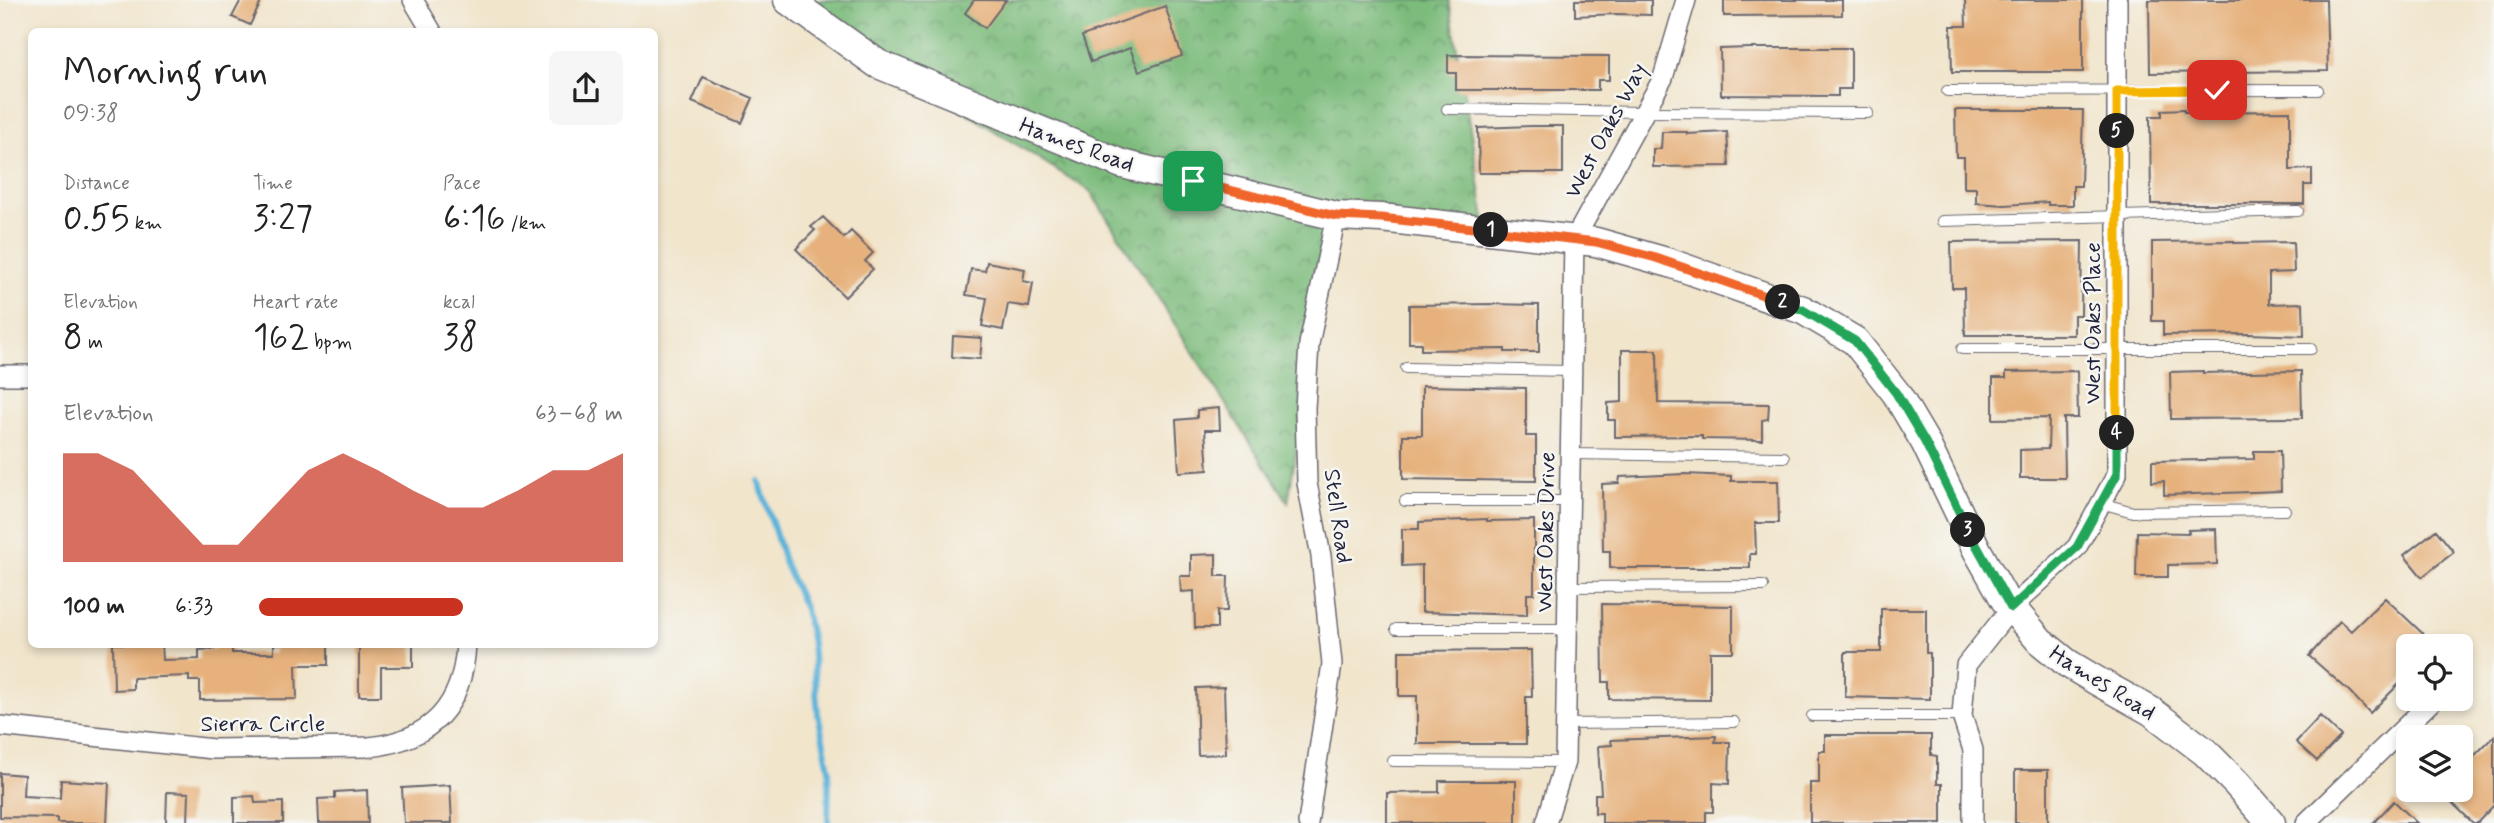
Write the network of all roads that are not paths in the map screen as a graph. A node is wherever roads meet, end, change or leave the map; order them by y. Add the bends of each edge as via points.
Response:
1 (412, 0) edge
2 (788, 0) edge
3 (1686, 0) edge
4 (2117, 0) edge
5 (430, 28) edge
6 (2318, 90) dead end
7 (1947, 91) dead end
8 (2117, 91) junction
9 (1447, 109) dead end
10 (1644, 112) junction
11 (1868, 113) dead end
12 (2298, 211) dead end
13 (1336, 216) junction
14 (2117, 216) junction
15 (1942, 221) dead end
16 (1574, 240) junction
17 (2117, 348) junction
18 (1962, 349) dead end
19 (2311, 349) dead end
20 (1406, 368) dead end
21 (1572, 371) junction
22 (28, 375) edge
23 (0, 376) edge
24 (1570, 454) junction
25 (1784, 457) dead end
26 (1405, 501) dead end
27 (1570, 501) junction
28 (2101, 503) junction
29 (2284, 510) dead end
30 (1763, 586) dead end
31 (1568, 587) junction
32 (2011, 608) junction
33 (1396, 629) dead end
34 (1567, 629) junction
35 (466, 648) edge
36 (2422, 711) edge
37 (1812, 716) dead end
38 (1962, 716) junction
39 (1734, 722) dead end
40 (1566, 724) junction
41 (0, 726) edge
42 (1393, 761) dead end
43 (1566, 762) junction
44 (1308, 823) edge
45 (1546, 823) edge
46 (1973, 823) edge
47 (2271, 823) edge
48 (2306, 823) edge

1 - 5 street
2 - 13 street, Hames Road via 878,64 1122,164
3 - 10 street, West Oaks Way via 1663,78
4 - 8 street, West Oaks Place
6 - 8 lane
7 - 8 lane
8 - 14 street, West Oaks Place
9 - 10 lane
10 - 11 lane
10 - 16 street, West Oaks Way
12 - 14 lane
13 - 16 street, Hames Road
13 - 44 street, Stell Road via 1309,344 1305,408 1307,483 1321,556 1332,664
14 - 15 lane
14 - 17 street, West Oaks Place
16 - 21 street, West Oaks Drive
16 - 32 street, Hames Road via 1656,258 1732,283 1803,310 1855,341 1896,393 1925,442 1977,550
17 - 18 lane
17 - 19 lane
17 - 28 street, West Oaks Place via 2117,474
20 - 21 lane
21 - 24 street, West Oaks Drive
22 - 23 street
24 - 25 lane
24 - 27 street, West Oaks Drive
26 - 27 lane
27 - 31 street, West Oaks Drive
28 - 29 lane via 2133,512
28 - 32 street, West Oaks Place via 2077,547
30 - 31 lane
31 - 34 street, West Oaks Drive
32 - 38 street, West Oaks Place via 1966,665
32 - 47 street, Hames Road via 2039,641 2067,663 2151,711 2205,752
33 - 34 lane
34 - 40 street, West Oaks Drive
35 - 41 street, Sierra Circle via 462,678 443,715 412,738 391,744 213,749
36 - 48 street
37 - 38 lane
38 - 46 street via 1973,750
39 - 40 lane
40 - 43 street, West Oaks Drive
42 - 43 lane
43 - 45 street, West Oaks Drive

